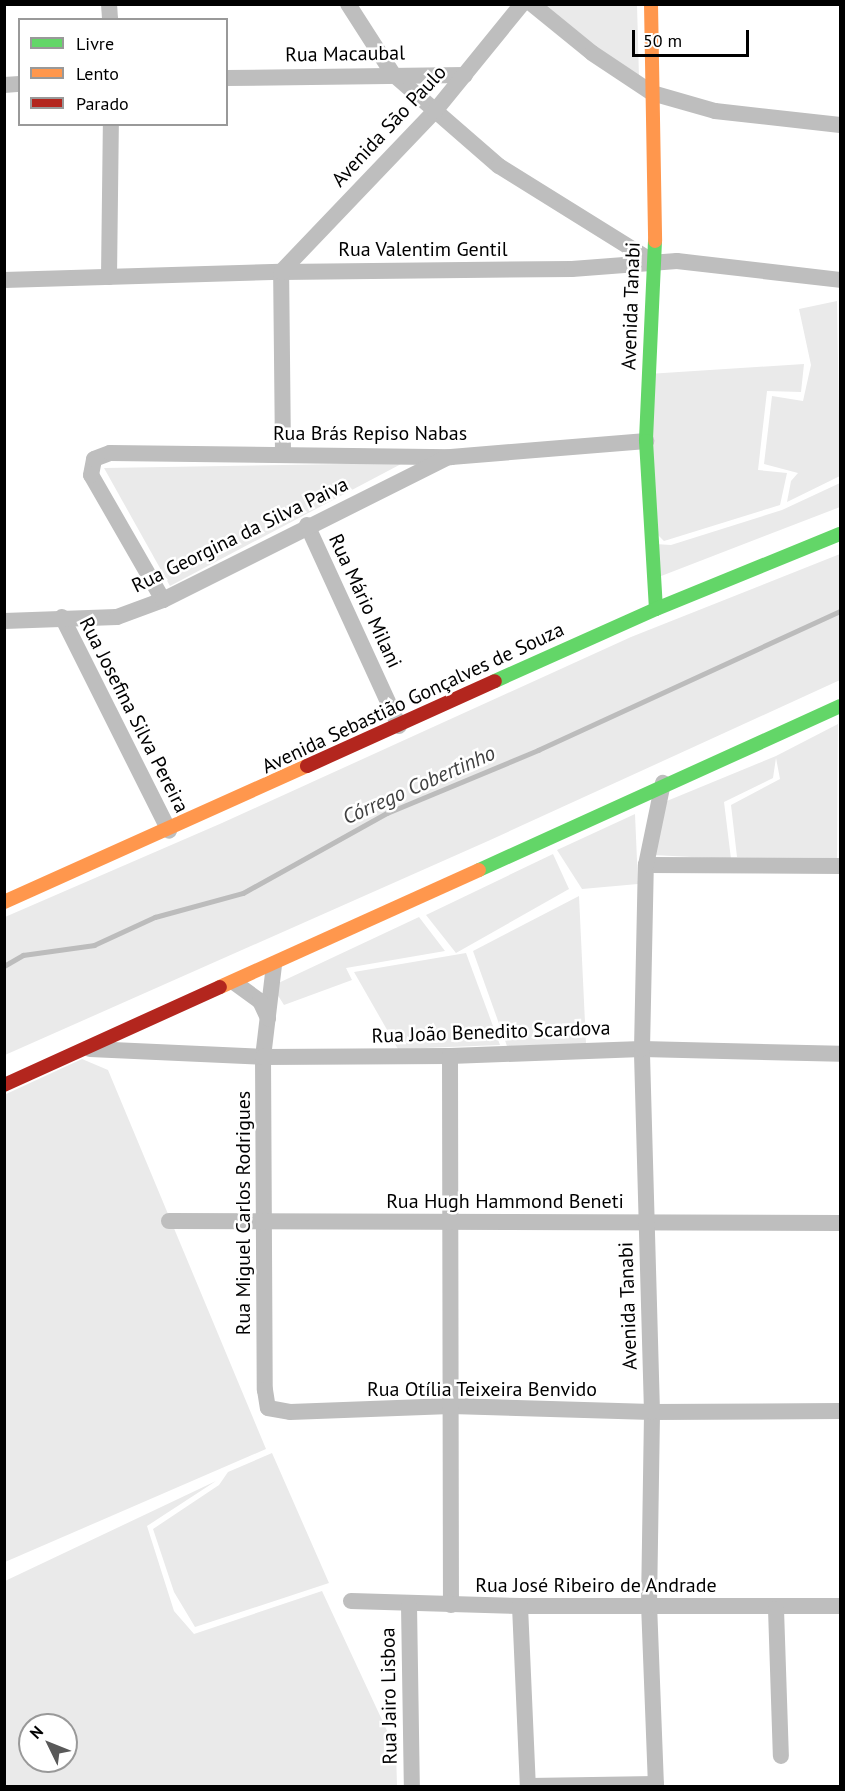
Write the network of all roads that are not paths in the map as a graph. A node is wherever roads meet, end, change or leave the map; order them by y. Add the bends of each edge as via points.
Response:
1 (348, 4) edge
2 (522, 4) edge
3 (532, 4) edge
4 (651, 4) edge
5 (393, 74) junction
6 (465, 75) junction
7 (228, 78) edge
8 (652, 93) junction
9 (435, 111) junction
10 (840, 125) edge
11 (111, 126) edge
12 (655, 263) junction
13 (281, 272) junction
14 (109, 277) junction
15 (4, 280) edge
16 (840, 280) edge
17 (646, 441) junction
18 (283, 453) junction
19 (450, 456) junction
20 (307, 525) junction
21 (840, 534) edge
22 (163, 600) junction
23 (656, 609) junction
24 (62, 617) junction
25 (4, 621) edge
26 (836, 712) edge
27 (399, 726) junction
28 (663, 783) junction
29 (624, 801) junction
30 (654, 825) junction
31 (169, 831) junction
32 (646, 865) junction
33 (840, 866) edge
34 (4, 902) edge
35 (274, 965) junction
36 (235, 983) junction
37 (268, 1018) junction
38 (132, 1030) junction
39 (90, 1049) junction
40 (642, 1049) junction
41 (143, 1052) junction
42 (840, 1054) edge
43 (450, 1056) junction
44 (263, 1057) junction
45 (4, 1085) edge
46 (263, 1220) junction
47 (169, 1221) dead end
48 (450, 1223) junction
49 (647, 1223) junction
50 (840, 1223) edge
51 (451, 1406) junction
52 (268, 1408) joint
53 (840, 1411) edge
54 (652, 1412) junction
55 (351, 1601) dead end
56 (409, 1605) junction
57 (451, 1605) junction
58 (649, 1605) junction
59 (520, 1606) junction
60 (840, 1606) edge
61 (776, 1609) junction
62 (781, 1756) dead end
63 (656, 1785) edge
64 (412, 1786) edge
65 (528, 1786) edge

1 - 5 street
2 - 6 street, Avenida São Paulo
3 - 8 street via 592,53
4 - 8 main road, Avenida Tanabi
5 - 6 street, Rua Macaubal
5 - 7 street, Rua Macaubal
5 - 9 street
6 - 9 street, Avenida São Paulo
8 - 10 street via 715,111
8 - 12 main road, Avenida Tanabi
9 - 12 street via 499,166
9 - 13 street, Avenida São Paulo
11 - 14 street
12 - 13 street, Rua Valentim Gentil via 572,269
12 - 16 street, Rua Valentim Gentil via 687,261
12 - 17 main road, Avenida Tanabi
13 - 14 street, Rua Valentim Gentil
13 - 18 street
14 - 15 street, Rua Valentim Gentil
17 - 19 street, Rua Brás Repiso Nabas
17 - 23 main road, Avenida Tanabi
18 - 19 street, Rua Brás Repiso Nabas
18 - 22 street, Rua Brás Repiso Nabas via 111,453 94,459 91,475
19 - 20 street, Rua Georgina da Silva Paiva
20 - 22 street, Rua Georgina da Silva Paiva
20 - 27 street, Rua Mário Milani
21 - 23 main road, Avenida Sebastião Gonçalves de Souza
22 - 24 street, Rua Georgina da Silva Paiva via 117,617
23 - 27 main road, Avenida Sebastião Gonçalves de Souza
24 - 25 street, Rua Georgina da Silva Paiva
24 - 31 street, Rua Josefina Silva Pereira
26 - 28 main road
27 - 31 main road, Avenida Sebastião Gonçalves de Souza
28 - 29 main road
28 - 30 street, Avenida Tanabi
29 - 30 street via 650,814
29 - 35 main road
30 - 32 street, Avenida Tanabi
31 - 34 main road, Avenida Sebastião Gonçalves de Souza
32 - 33 street
32 - 40 street, Avenida Tanabi
35 - 36 main road
35 - 37 street, Rua Miguel Carlos Rodrigues
36 - 37 street via 260,1001
36 - 38 main road
37 - 44 street, Rua Miguel Carlos Rodrigues
38 - 39 main road
38 - 41 street
39 - 41 street, Rua João Benedito Scardova
39 - 45 main road
40 - 42 street, Rua João Benedito Scardova
40 - 43 street, Rua João Benedito Scardova
40 - 49 street, Avenida Tanabi
41 - 44 street, Rua João Benedito Scardova
43 - 44 street, Rua João Benedito Scardova
43 - 48 street
44 - 46 street, Rua Miguel Carlos Rodrigues
46 - 47 street, Rua Hugh Hammond Beneti
46 - 48 street, Rua Hugh Hammond Beneti
46 - 52 street, Rua Miguel Carlos Rodrigues
48 - 49 street, Rua Hugh Hammond Beneti
48 - 51 street
49 - 50 street, Rua Hugh Hammond Beneti
49 - 54 street, Avenida Tanabi
51 - 52 street, Rua Otília Teixeira Benvido via 290,1412
51 - 54 street, Rua Otília Teixeira Benvido
51 - 57 street
53 - 54 street, Rua Otília Teixeira Benvido
54 - 58 street, Avenida Tanabi
55 - 56 street, Rua José Ribeiro de Andrade
56 - 57 street, Rua José Ribeiro de Andrade
56 - 64 street, Rua Jairo Lisboa
57 - 59 street, Rua José Ribeiro de Andrade
58 - 59 street, Rua José Ribeiro de Andrade
58 - 61 street, Rua José Ribeiro de Andrade
58 - 63 street, Avenida Tanabi
59 - 65 street
60 - 61 street, Rua José Ribeiro de Andrade
61 - 62 street
63 - 65 street

